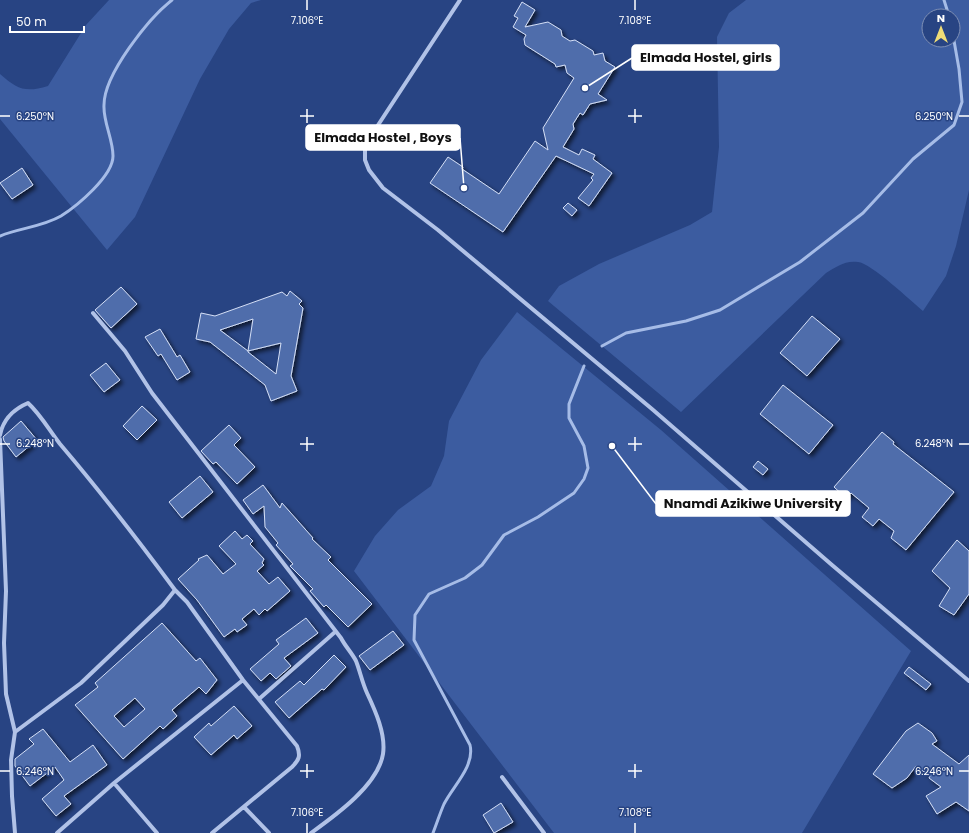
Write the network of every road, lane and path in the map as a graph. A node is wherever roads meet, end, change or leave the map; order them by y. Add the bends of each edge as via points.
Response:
1 (460, 0) edge
2 (93, 313) dead end
3 (0, 435) edge
4 (0, 439) edge
5 (175, 590) junction
6 (335, 632) junction
7 (243, 680) junction
8 (969, 681) edge
9 (259, 699) junction
10 (15, 732) junction
11 (502, 777) dead end
12 (114, 783) junction
13 (244, 807) junction
14 (16, 833) edge
15 (57, 833) edge
16 (157, 833) edge
17 (212, 833) edge
18 (269, 833) edge
19 (311, 833) edge
20 (544, 833) edge

1 - 8 street via 365,145 365,160 369,170 383,188 438,230 652,409
2 - 6 street via 125,351 152,394
3 - 5 street via 2,424 19,407 28,404 35,410
4 - 10 street via 6,591 6,694
5 - 7 street via 187,602
5 - 10 street via 163,605 81,683
6 - 9 street
6 - 19 street via 355,661 380,723 383,753 377,772 368,783 347,805
7 - 9 street
7 - 12 street
9 - 13 street via 300,753 299,760 292,767
10 - 14 street via 11,760
11 - 20 street
12 - 15 street
12 - 16 street
13 - 17 street
13 - 18 street

